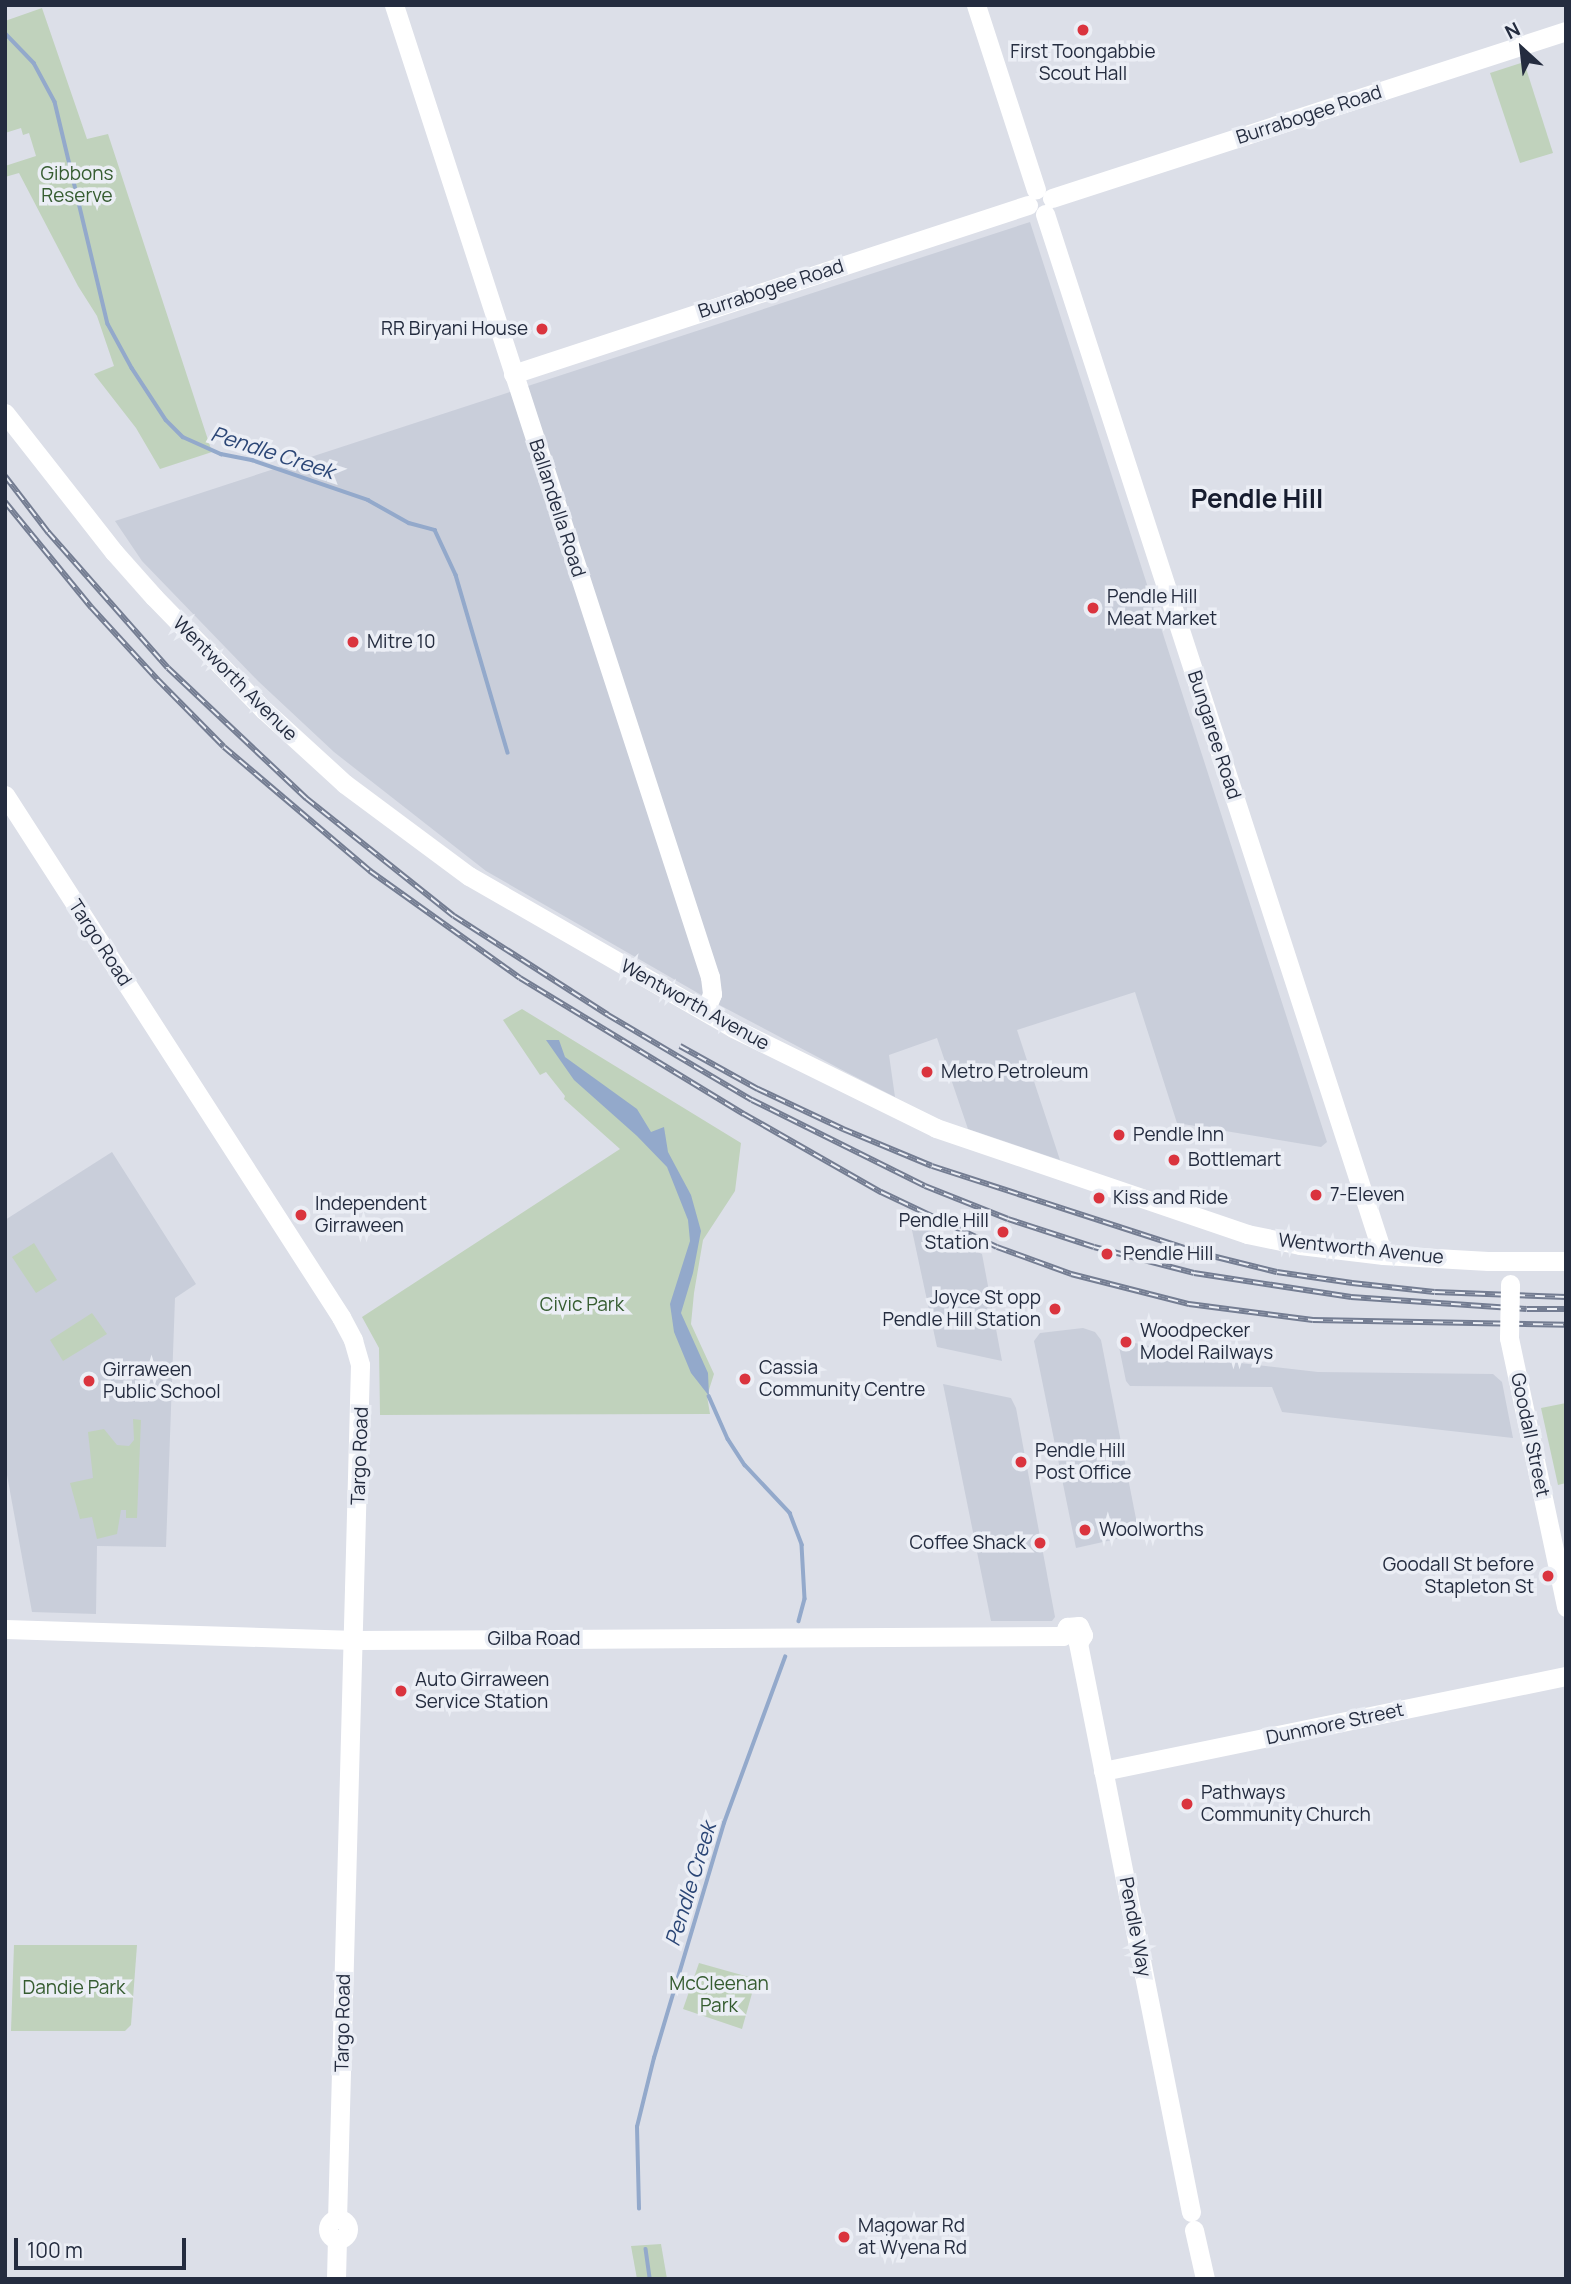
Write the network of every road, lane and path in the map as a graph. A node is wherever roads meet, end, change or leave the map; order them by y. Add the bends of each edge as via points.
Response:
1 (394, 5) edge
2 (976, 5) edge
3 (1566, 31) edge
4 (1040, 202) junction
5 (513, 374) junction
6 (5, 413) edge
7 (5, 795) edge
8 (705, 1011) junction
9 (1383, 1255) junction
10 (1566, 1261) edge
11 (1511, 1262) junction
12 (1566, 1607) edge
13 (5, 1629) edge
14 (1071, 1639) joint
15 (355, 1640) junction
16 (1566, 1676) edge
17 (1103, 1771) junction
18 (336, 2279) edge
19 (1205, 2279) edge

1 - 5 street, Ballandella Road
2 - 4 street, Bungaree Road
3 - 4 street, Burrabogee Road
4 - 5 street, Burrabogee Road
4 - 9 street, Bungaree Road
5 - 8 street, Ballandella Road via 710,977 712,994
6 - 8 street, Wentworth Avenue via 154,597 264,710 345,783 469,877
7 - 15 street, Targo Road via 353,1340 362,1379
8 - 9 street, Wentworth Avenue via 883,1104 983,1146 1247,1234
9 - 11 street, Wentworth Avenue
10 - 11 street, Wentworth Avenue
11 - 12 street, Goodall Street, bridge via 1509,1338
13 - 15 street, Gilba Road
14 - 15 street, Gilba Road
14 - 17 street, Pendle Way
15 - 18 street, Targo Road
16 - 17 street, Dunmore Street
17 - 19 street, Pendle Way

